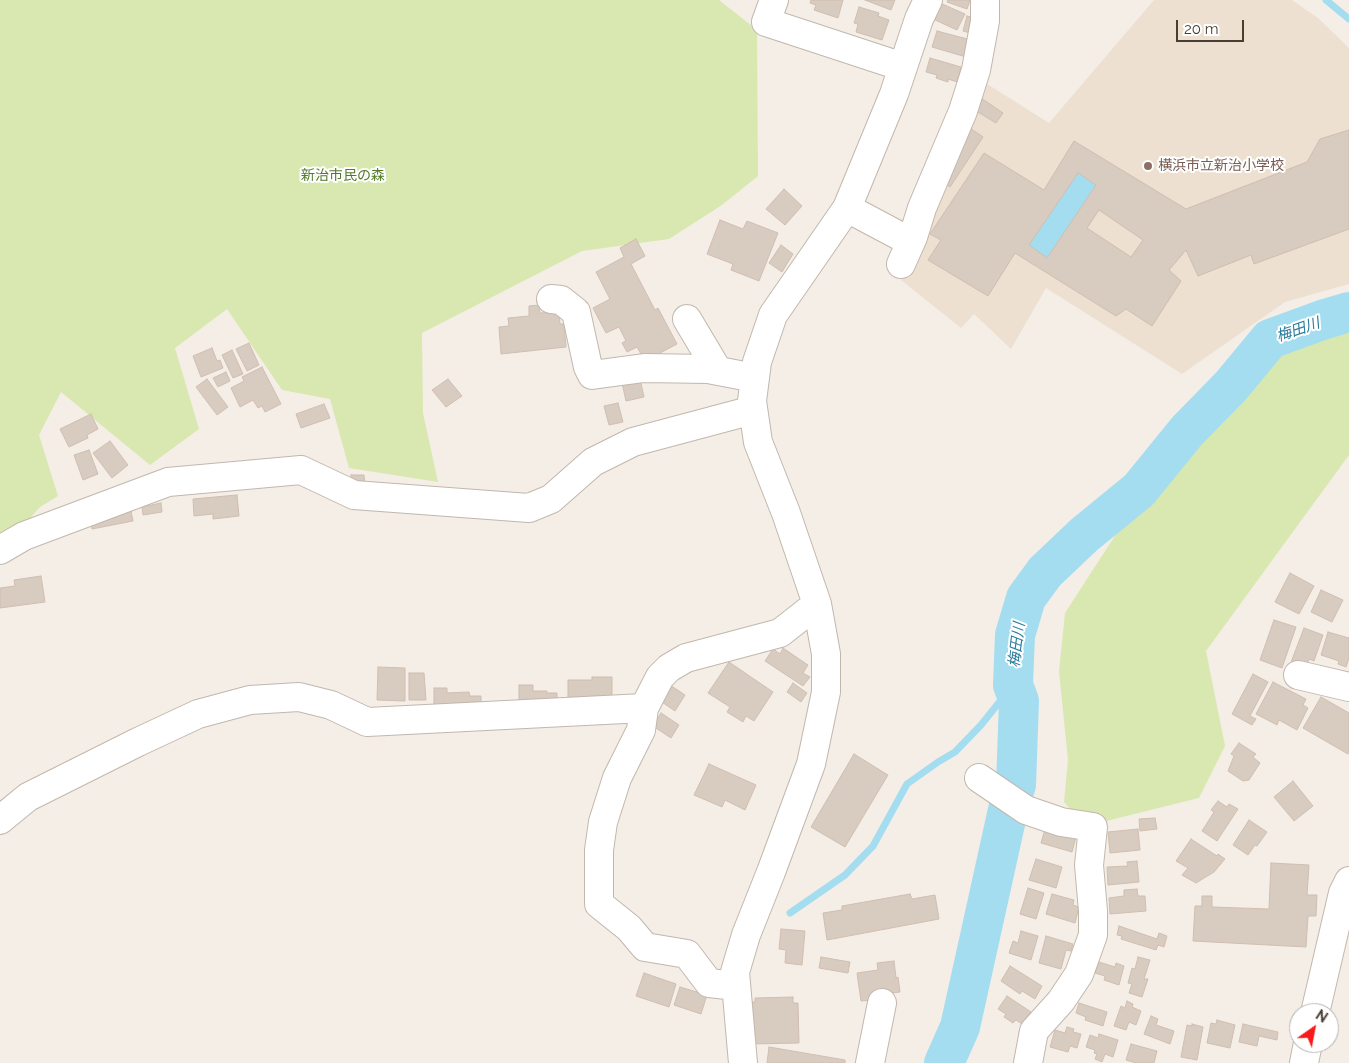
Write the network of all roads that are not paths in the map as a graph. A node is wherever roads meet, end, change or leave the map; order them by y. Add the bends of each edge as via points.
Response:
1 (774, 0) edge
2 (928, 0) edge
3 (985, 0) edge
4 (903, 67) junction
5 (847, 208) junction
6 (551, 299) dead end
7 (687, 319) dead end
8 (718, 371) junction
9 (755, 378) junction
10 (754, 410) junction
11 (0, 550) edge
12 (817, 604) junction
13 (1298, 675) dead end
14 (1349, 687) edge
15 (644, 708) junction
16 (983, 780) dead end
17 (0, 820) edge
18 (1349, 881) edge
19 (736, 986) junction
20 (1317, 1003) edge
21 (882, 1004) dead end
22 (742, 1063) edge
23 (870, 1063) edge
24 (1028, 1063) edge

1 - 4 street via 766,22
2 - 4 street
3 - 5 street via 985,21 976,70 963,111 906,253
4 - 5 street
5 - 9 street via 773,315
6 - 8 street via 561,300 576,312 592,375 644,368
7 - 8 street
8 - 9 street
9 - 10 street
10 - 11 street via 633,442 593,462 551,499 529,508 354,495 302,470 168,482 24,536
10 - 12 street via 758,442
12 - 15 street via 780,633 686,658 669,668
12 - 19 street via 826,654 826,692 811,764 746,934 735,972
13 - 14 street
15 - 17 street via 367,722 330,705 299,697 250,700 198,714 138,742 28,797
15 - 19 street via 641,730 617,778 603,822 598,850 599,904 645,947 687,954 709,982
16 - 24 street via 1026,810 1061,822 1093,827 1089,865 1093,936 1079,974 1061,1001 1034,1031
18 - 20 street via 1343,894
19 - 22 street
21 - 23 street

